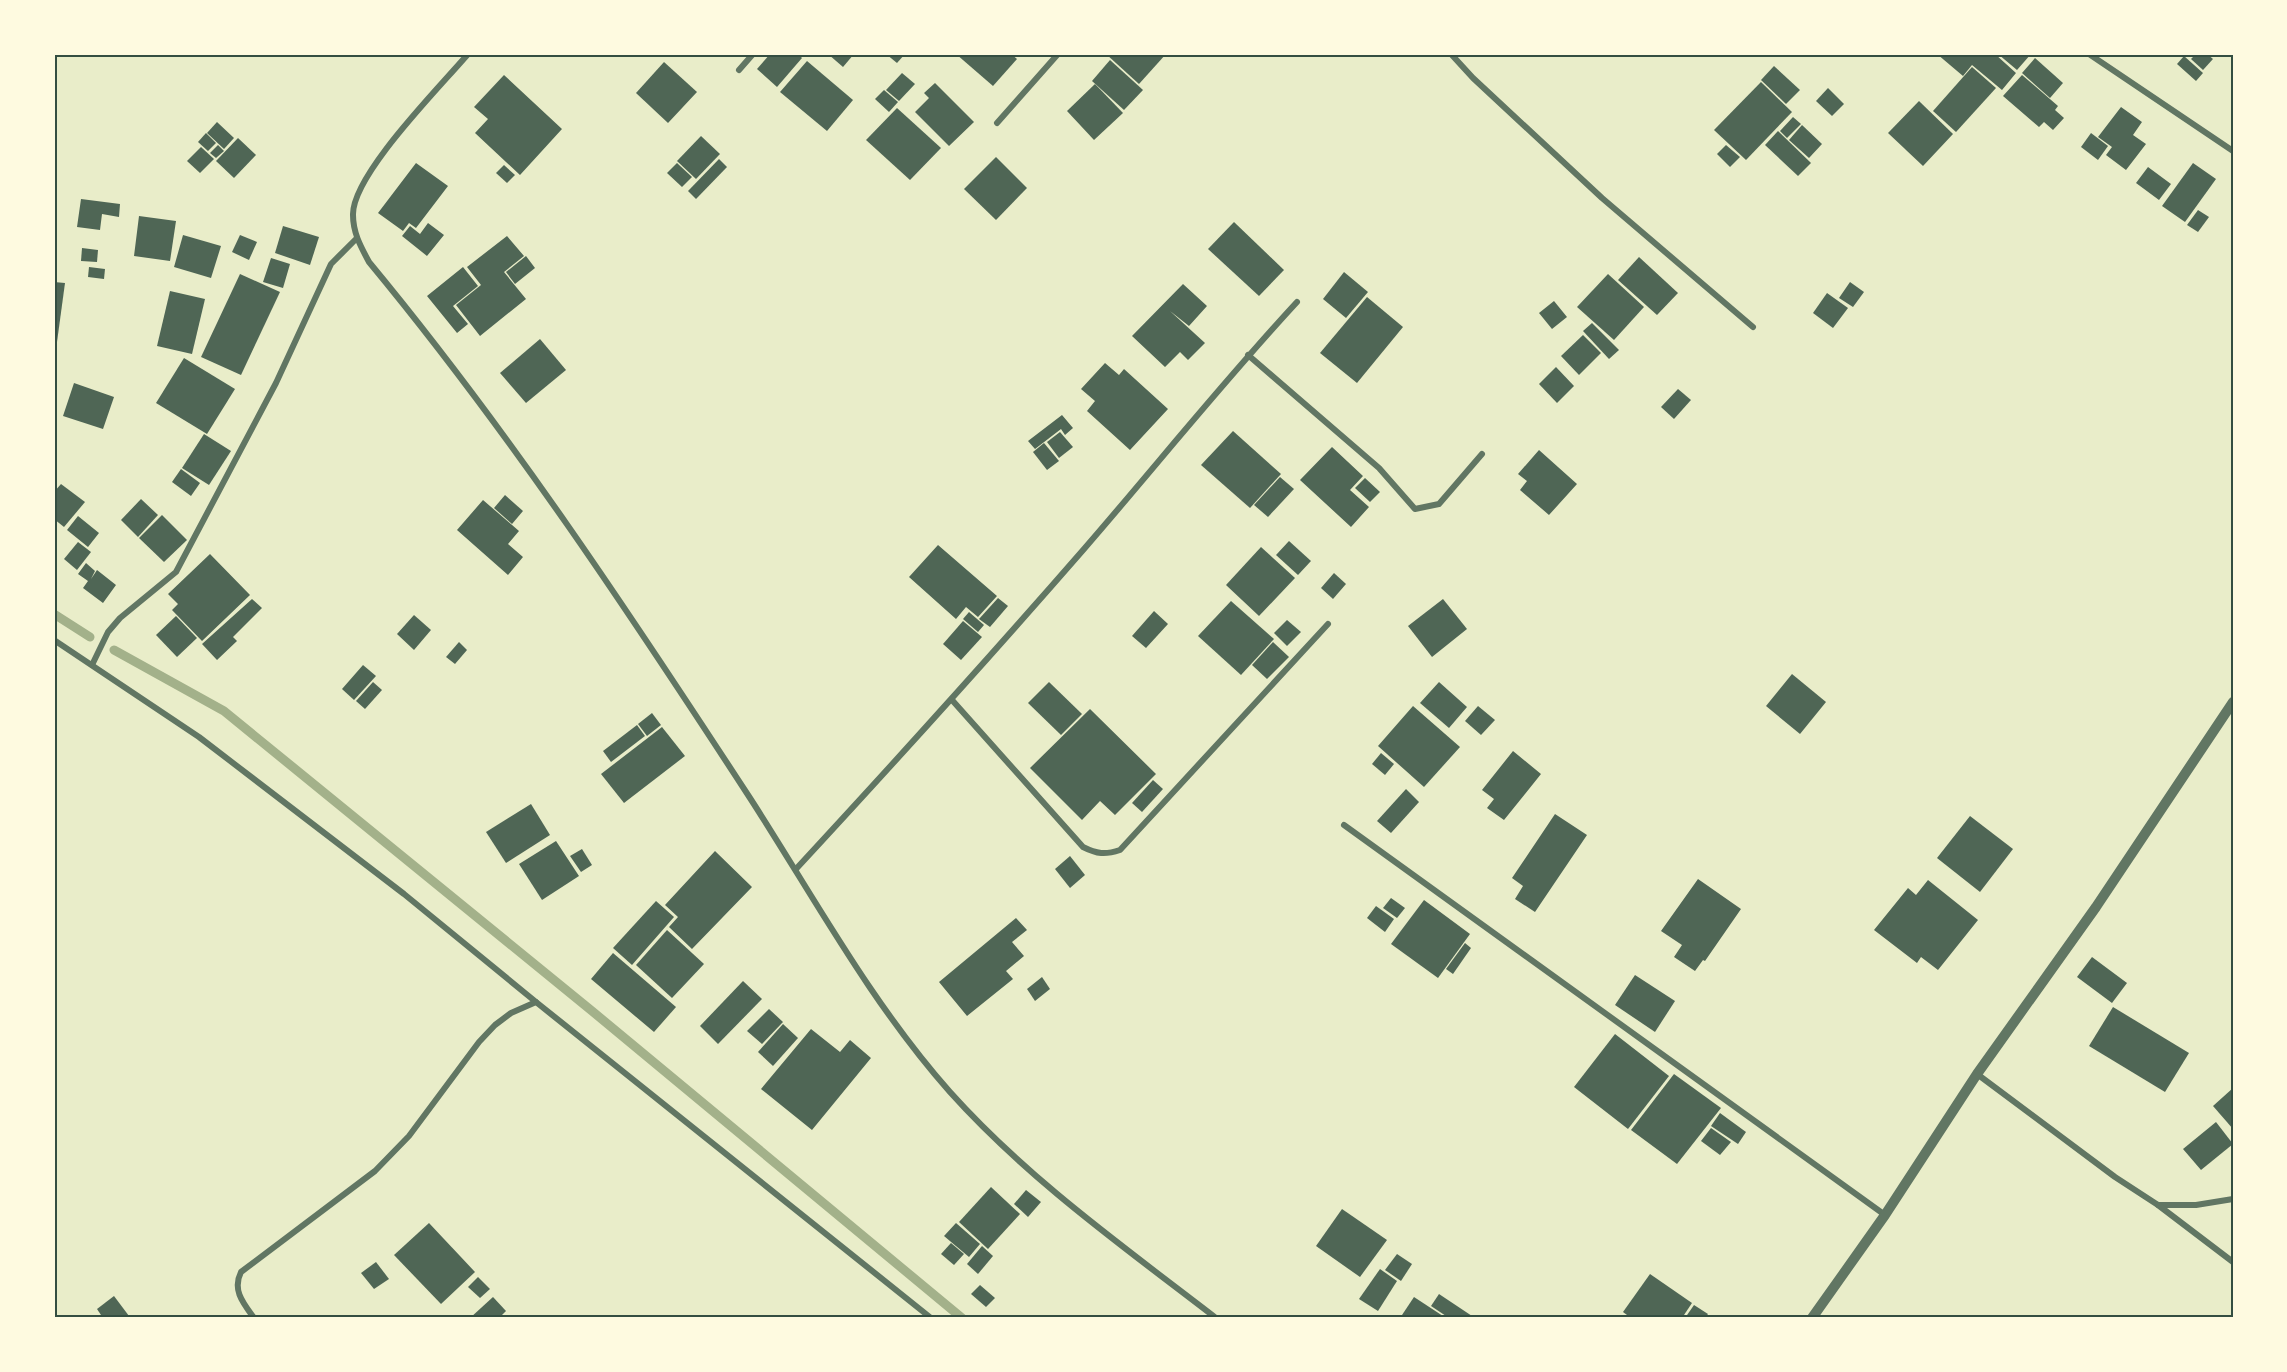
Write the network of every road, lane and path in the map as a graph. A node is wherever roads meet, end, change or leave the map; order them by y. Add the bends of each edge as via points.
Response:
1 (468, 54) edge
2 (753, 54) edge
3 (1058, 54) edge
4 (1451, 54) edge
5 (2089, 54) edge
6 (739, 70) dead end
7 (997, 123) dead end
8 (2233, 151) edge
9 (356, 239) junction
10 (1297, 302) dead end
11 (1753, 327) dead end
12 (1248, 355) junction
13 (1482, 454) dead end
14 (1328, 624) dead end
15 (54, 640) edge
16 (92, 665) junction
17 (952, 700) junction
18 (2233, 702) edge
19 (1344, 825) dead end
20 (796, 869) junction
21 (536, 1002) junction
22 (1977, 1074) junction
23 (2233, 1198) edge
24 (2158, 1204) junction
25 (1885, 1215) junction
26 (2233, 1262) edge
27 (254, 1318) edge
28 (931, 1318) edge
29 (1216, 1318) edge
30 (1812, 1318) edge

1 - 9 street via 373,165 356,195 352,215
2 - 6 street
3 - 7 street
4 - 11 street via 1602,198
5 - 8 street
9 - 16 street via 331,264 276,383 176,572 120,618 108,632
9 - 20 street via 369,262 478,399 621,600
10 - 12 street
12 - 13 street via 1379,468 1415,508 1439,504
12 - 17 street
14 - 17 street via 1120,850 1107,855 1083,847
15 - 16 street
16 - 21 street via 227,759 404,894
17 - 20 street
18 - 22 street via 2096,907
19 - 25 street
20 - 29 street via 903,1034 950,1092 1079,1213
21 - 27 street via 495,1025 409,1136 375,1171 241,1272 237,1290
21 - 28 street
22 - 24 street via 2115,1177
22 - 25 street
23 - 24 street via 2196,1205
24 - 26 street
25 - 30 street

